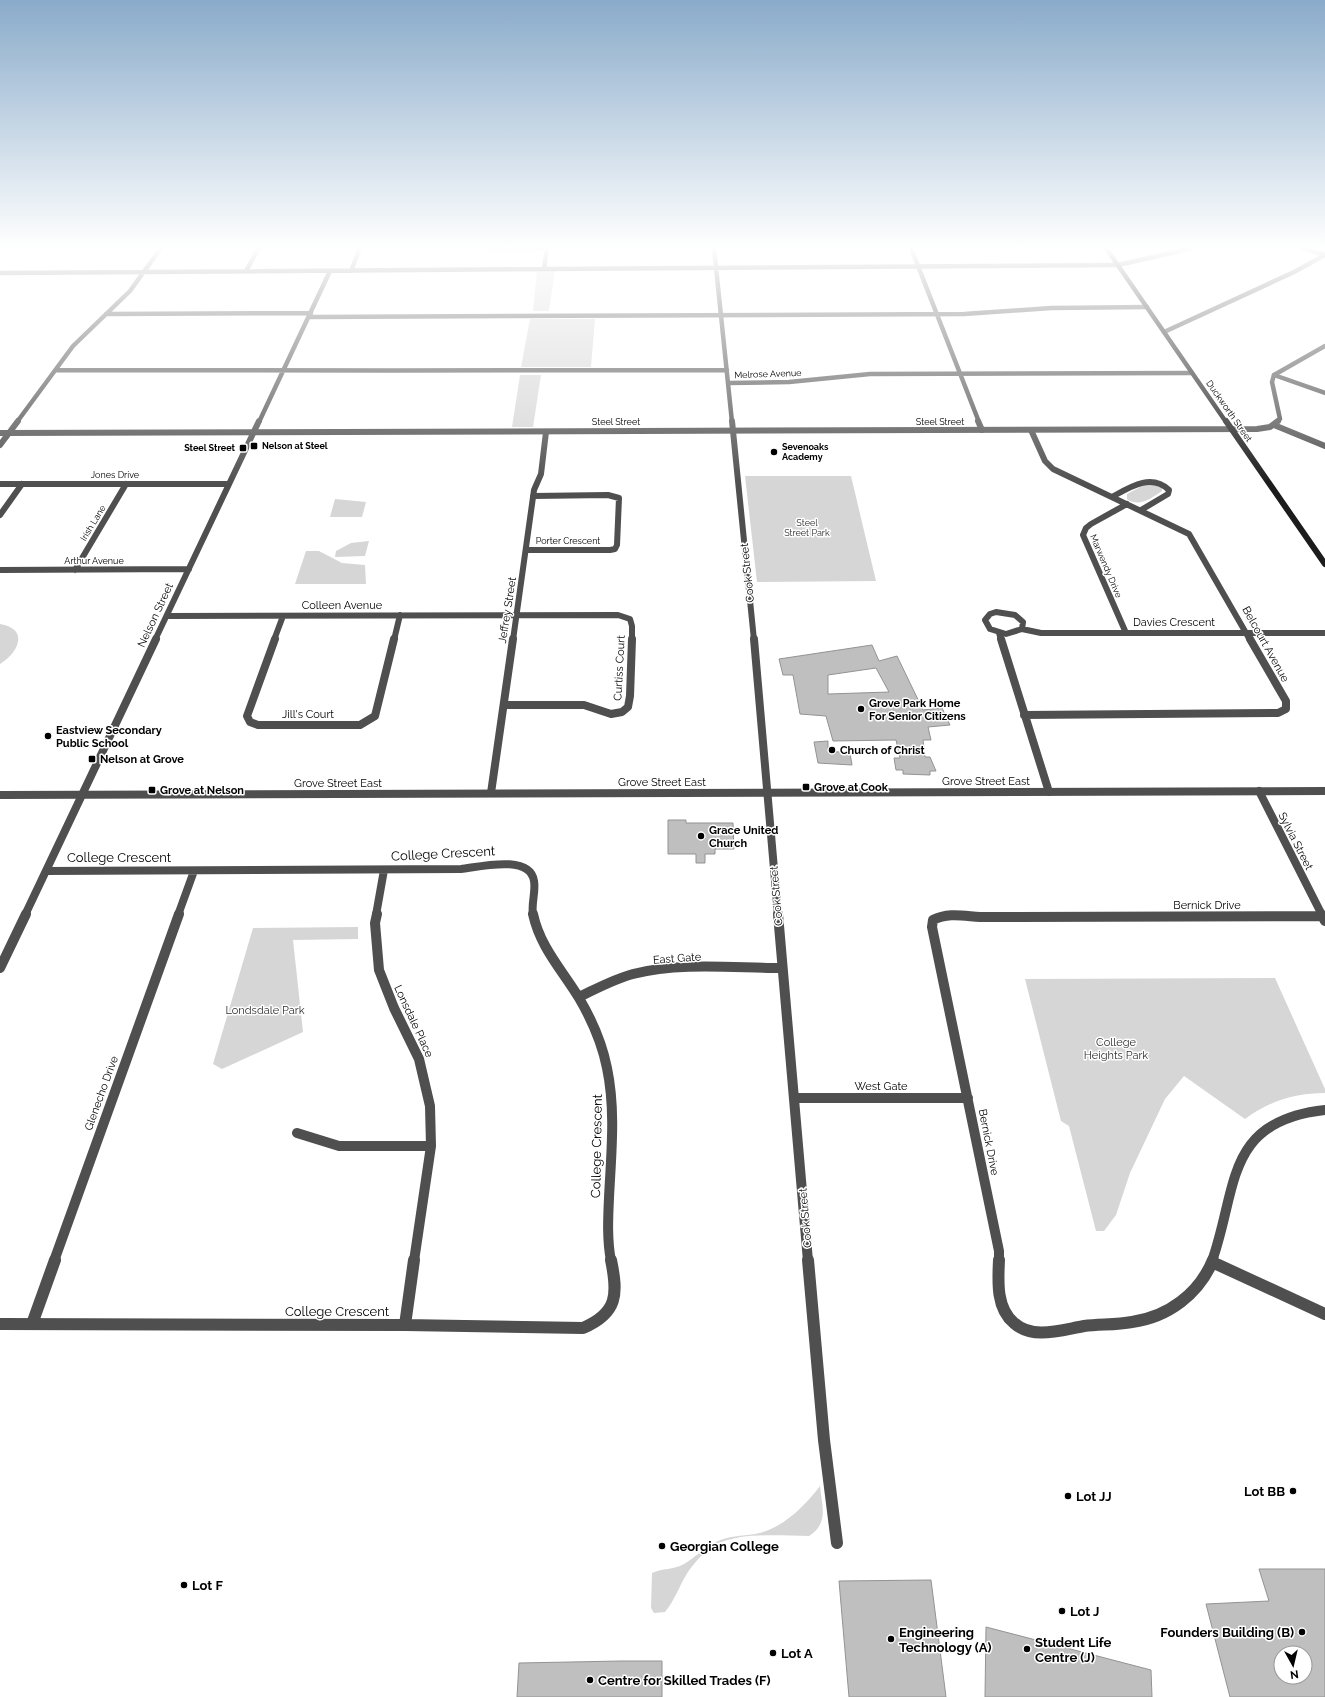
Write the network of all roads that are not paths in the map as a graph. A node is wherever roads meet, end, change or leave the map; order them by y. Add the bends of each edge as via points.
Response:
1 (92, 327) edge
2 (304, 327) edge
3 (722, 327) edge
4 (942, 327) edge
5 (1161, 327) edge
6 (1174, 327) edge
7 (1164, 332) junction
8 (1325, 346) edge
9 (284, 369) junction
10 (56, 370) junction
11 (727, 370) junction
12 (1192, 373) junction
13 (960, 374) junction
14 (1274, 374) junction
15 (728, 383) junction
16 (1325, 393) edge
17 (1274, 425) junction
18 (982, 430) junction
19 (1031, 430) junction
20 (1231, 430) junction
21 (732, 431) junction
22 (254, 432) junction
23 (546, 432) junction
24 (0, 433) edge
25 (9, 433) junction
26 (0, 445) edge
27 (1325, 446) edge
28 (0, 484) edge
29 (22, 484) junction
30 (126, 484) junction
31 (229, 484) junction
32 (533, 496) junction
33 (1112, 497) junction
34 (1127, 504) junction
35 (1141, 510) junction
36 (0, 515) edge
37 (527, 550) junction
38 (1325, 564) edge
39 (189, 569) junction
40 (0, 570) edge
41 (75, 570) junction
42 (400, 615) junction
43 (516, 615) junction
44 (167, 616) junction
45 (283, 616) junction
46 (1022, 629) junction
47 (999, 633) junction
48 (1126, 633) junction
49 (1247, 633) junction
50 (1325, 633) edge
51 (504, 705) junction
52 (1024, 716) junction
53 (1259, 791) junction
54 (1325, 791) edge
55 (768, 792) junction
56 (1049, 792) junction
57 (492, 793) junction
58 (83, 794) junction
59 (0, 795) edge
60 (384, 870) junction
61 (46, 871) junction
62 (194, 871) junction
63 (1324, 919) edge
64 (0, 968) edge
65 (782, 968) junction
66 (579, 997) junction
67 (794, 1098) junction
68 (968, 1098) junction
69 (1325, 1110) edge
70 (297, 1133) dead end
71 (431, 1146) junction
72 (1212, 1262) junction
73 (1325, 1314) edge
74 (0, 1324) edge
75 (32, 1324) junction
76 (405, 1325) junction
77 (837, 1544) dead end

1 - 10 street
2 - 9 street, Nelson Street
3 - 11 street, Cook Street
4 - 13 street
5 - 7 main road, Duckworth Street
6 - 7 street
7 - 12 main road, Duckworth Street
8 - 14 street
9 - 10 street, Melrose Avenue
9 - 11 street, Melrose Avenue via 496,372
9 - 22 street, Nelson Street
10 - 25 street
11 - 15 street, Cook Street
12 - 13 street, Melrose Avenue
12 - 20 main road, Duckworth Street
13 - 15 street, Melrose Avenue via 862,374 789,382
13 - 18 street
14 - 16 street
14 - 17 street via 1272,382 1280,419
15 - 21 street, Cook Street
17 - 20 street, Steel Street via 1261,429
17 - 27 street
18 - 19 street, Steel Street
18 - 21 street, Steel Street
19 - 20 street, Steel Street
19 - 33 street, Belcourt Avenue via 1046,461 1053,469
20 - 38 main road, Duckworth Street
21 - 23 street, Steel Street
21 - 55 street, Cook Street via 754,630
22 - 23 street, Steel Street
22 - 25 street, Steel Street
22 - 31 street, Nelson Street
23 - 32 street, Jeffrey Street via 541,474
24 - 25 street, Steel Street
25 - 26 street
28 - 29 street, Jones Drive
29 - 30 street, Jones Drive
29 - 36 street
30 - 31 street, Jones Drive
30 - 41 street, Irish Lane
31 - 39 street, Nelson Street
32 - 37 street, Jeffrey Street
32 - 37 street, Porter Crescent via 608,495 619,498 617,545 615,549 610,550
33 - 34 street, Belcourt Avenue
33 - 35 street via 1143,482 1152,481 1166,486 1168,494
34 - 35 street, Belcourt Avenue
34 - 48 street, Marwendy Drive via 1091,524 1083,535
35 - 49 street, Belcourt Avenue via 1183,530 1193,538
37 - 43 street, Jeffrey Street
39 - 41 street, Arthur Avenue
39 - 44 street, Nelson Street
40 - 41 street, Arthur Avenue
42 - 43 street, Colleen Avenue
42 - 45 street, Colleen Avenue
42 - 45 street, Jill's Court via 375,716 369,721 360,725 258,725 250,722 246,716
43 - 51 street, Jeffrey Street
43 - 51 street, Curtiss Court via 618,615 630,619 630,703 622,712 612,714 584,705
44 - 45 street, Colleen Avenue
44 - 58 street, Nelson Street
46 - 47 street, Davies Crescent via 1010,634
46 - 47 street via 1023,622 1015,615 1002,612 990,614 985,624
46 - 48 street, Davies Crescent via 1041,633
47 - 52 street
48 - 49 street, Davies Crescent
49 - 50 street, Davies Crescent
49 - 52 street, Belcourt Avenue via 1286,701 1286,709 1283,711 1269,714
51 - 57 street, Jeffrey Street
52 - 56 street
53 - 54 street, Grove Street East
53 - 56 street, Grove Street East
53 - 63 street, Sylvia Street
55 - 56 street, Grove Street East
55 - 57 street, Grove Street East
55 - 65 street, Cook Street
57 - 58 street, Grove Street East
58 - 59 street, Grove Street East
58 - 61 street, Nelson Street
60 - 62 street, College Crescent
60 - 66 street, College Crescent via 462,869 511,864 529,870 534,881 532,906 539,935 554,962
60 - 71 street, Lonsdale Place via 376,923 378,965 385,988 419,1059 430,1106
61 - 62 street, College Crescent
61 - 64 street, Nelson Street
62 - 75 street, Glenecho Drive
63 - 68 street, Bernick Drive via 940,916 933,920 932,927
65 - 66 street, East Gate via 688,968 638,973
65 - 67 street, Cook Street
66 - 76 street, College Crescent via 595,1029 608,1066 611,1086 608,1243 615,1298 610,1310 604,1318 583,1328
67 - 68 street, West Gate
67 - 77 street, Cook Street via 824,1440
68 - 72 street, Bernick Drive via 999,1251 1000,1302 1014,1324 1030,1331 1044,1332 1141,1321 1165,1313 1188,1297
69 - 72 street, Bernick Drive via 1287,1118 1253,1142 1236,1169
70 - 71 street via 339,1146
71 - 76 street, Lonsdale Place
72 - 73 street
74 - 75 street, College Crescent
75 - 76 street, College Crescent

